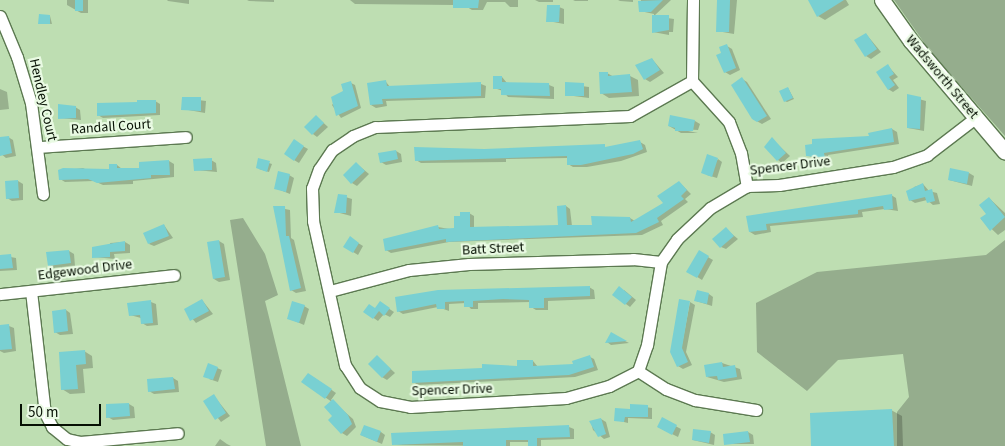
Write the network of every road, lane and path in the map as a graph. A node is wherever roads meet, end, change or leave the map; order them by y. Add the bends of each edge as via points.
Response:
1 (693, 0) edge
2 (882, 0) edge
3 (0, 16) edge
4 (692, 81) junction
5 (976, 118) junction
6 (186, 137) dead end
7 (39, 147) junction
8 (1005, 152) edge
9 (747, 186) junction
10 (43, 194) dead end
11 (660, 262) junction
12 (174, 275) dead end
13 (31, 291) junction
14 (330, 291) junction
15 (0, 294) edge
16 (638, 371) junction
17 (756, 410) dead end
18 (178, 433) dead end

1 - 4 street
2 - 5 street, Wadsworth Street
3 - 7 street, Hendley Court via 17,57
4 - 9 street via 729,122 741,153
4 - 14 street, Spencer Drive via 630,116 409,123 375,127 352,136 332,150 319,169 312,188 313,221
5 - 8 street, Wadsworth Street
5 - 9 street, Spencer Drive via 928,155 893,166 779,185
6 - 7 street, Randall Court
7 - 10 street, Hendley Court
9 - 11 street, Spencer Drive via 710,208 677,239
11 - 14 street, Batt Street via 633,259 469,264 409,270
11 - 16 street, Spencer Drive via 647,345
12 - 13 street, Edgewood Drive
13 - 15 street, Edgewood Drive
13 - 18 street via 45,413 52,427 68,439 80,442
14 - 16 street, Spencer Drive via 345,365 360,388 380,401 410,407 566,398 608,386
16 - 17 street via 666,388 696,400

